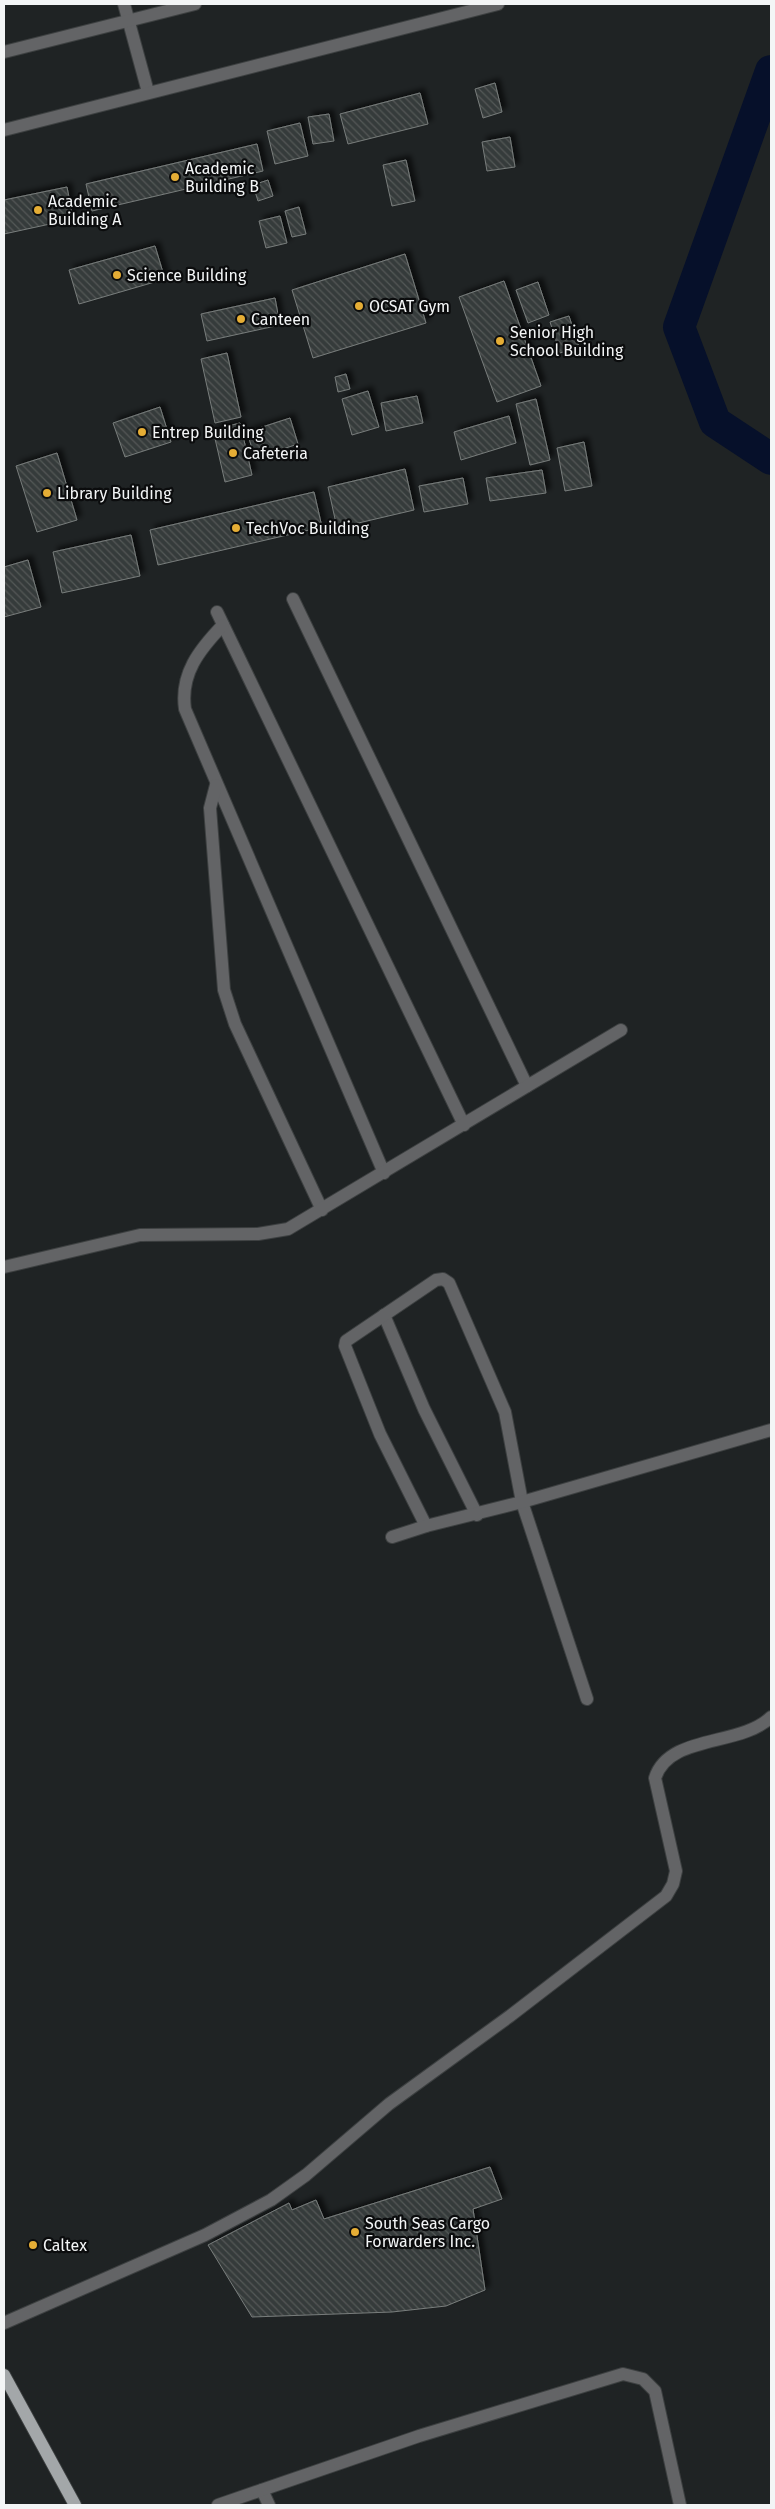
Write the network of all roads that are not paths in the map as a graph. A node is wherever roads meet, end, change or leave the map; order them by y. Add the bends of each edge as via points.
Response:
1 (124, 4) edge
2 (195, 4) edge
3 (498, 4) edge
4 (128, 21) junction
5 (4, 52) edge
6 (148, 92) junction
7 (4, 130) edge
8 (293, 599) dead end
9 (217, 612) dead end
10 (224, 625) junction
11 (216, 785) junction
12 (621, 1030) dead end
13 (527, 1086) junction
14 (464, 1125) junction
15 (384, 1173) junction
16 (322, 1210) junction
17 (4, 1267) edge
18 (384, 1315) junction
19 (771, 1430) edge
20 (522, 1502) junction
21 (477, 1515) junction
22 (426, 1526) junction
23 (392, 1537) dead end
24 (587, 1699) dead end
25 (771, 1717) edge
26 (4, 2323) edge
27 (4, 2375) edge
28 (262, 2490) junction
29 (75, 2505) edge
30 (218, 2505) edge
31 (270, 2505) edge
32 (680, 2505) edge

1 - 4 street
2 - 4 street
3 - 6 street
4 - 5 street
4 - 6 street
6 - 7 street
8 - 13 street
9 - 10 street
10 - 11 street via 201,650 187,673 184,686 185,709
10 - 14 street
11 - 15 street
11 - 16 street via 210,808 224,990 235,1024
12 - 13 street
13 - 14 street
14 - 15 street
15 - 16 street
16 - 17 street via 279,1232 140,1235
18 - 20 street via 436,1280 443,1279 449,1283 505,1412
18 - 21 street via 424,1409
18 - 22 street via 346,1341 345,1351 380,1434
19 - 20 street
20 - 21 street
20 - 24 street
21 - 22 street
22 - 23 street
25 - 26 street via 751,1731 681,1750 658,1768 656,1778 676,1872 666,1896 510,2016 388,2104 306,2176 271,2200 205,2235
27 - 29 main road
28 - 30 street
28 - 31 street
28 - 32 street via 420,2436 623,2374 643,2378 655,2391

